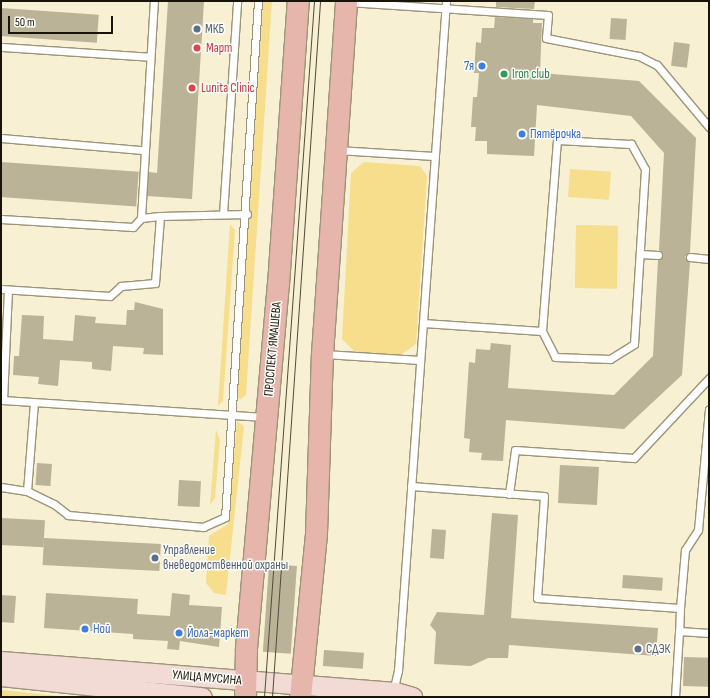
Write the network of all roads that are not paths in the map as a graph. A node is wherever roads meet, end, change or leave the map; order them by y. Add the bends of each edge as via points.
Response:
1 (154, 1) edge
2 (236, 1) edge
3 (258, 1) edge
4 (298, 1) edge
5 (346, 1) edge
6 (445, 4) edge
7 (1, 47) edge
8 (150, 57) junction
9 (709, 126) edge
10 (1, 138) edge
11 (142, 150) dead end
12 (335, 150) junction
13 (434, 156) junction
14 (223, 214) junction
15 (247, 214) junction
16 (160, 216) junction
17 (141, 218) junction
18 (1, 219) edge
19 (640, 254) junction
20 (658, 255) dead end
21 (690, 258) dead end
22 (709, 259) edge
23 (1, 289) edge
24 (8, 291) junction
25 (423, 323) junction
26 (542, 331) junction
27 (322, 354) junction
28 (420, 360) junction
29 (709, 378) edge
30 (2, 400) edge
31 (34, 402) junction
32 (709, 409) edge
33 (233, 416) junction
34 (267, 417) junction
35 (411, 486) junction
36 (1, 487) edge
37 (27, 491) junction
38 (510, 494) junction
39 (680, 608) junction
40 (679, 631) junction
41 (709, 633) edge
42 (1, 661) edge
43 (1, 676) edge
44 (246, 689) edge
45 (300, 692) edge
46 (393, 692) junction
47 (202, 697) edge
48 (412, 697) edge
49 (675, 697) edge

1 - 8 lane
2 - 14 lane
3 - 15 lane
4 - 34 main road, ПРОСПЕКТ ЯМАШЕВА
5 - 6 lane
5 - 12 main road
6 - 9 lane via 548,14 546,38 639,56 657,65
6 - 13 lane
7 - 8 lane
8 - 17 lane
10 - 11 lane
12 - 13 lane
12 - 27 main road
13 - 25 lane
14 - 15 lane
14 - 16 lane
15 - 33 lane
16 - 17 lane
16 - 24 lane via 155,283 121,286 110,296
17 - 18 lane via 133,227
19 - 20 lane
19 - 26 lane via 634,344 610,359 554,357
19 - 26 lane via 645,169 631,144 557,140
21 - 22 lane
23 - 24 lane
24 - 30 lane
25 - 26 lane
25 - 28 lane
27 - 28 lane
27 - 45 main road via 316,533
28 - 35 lane
29 - 38 lane via 634,458 515,450
30 - 31 lane
31 - 33 lane
31 - 37 lane
32 - 39 lane via 698,530 684,550
33 - 34 lane
33 - 37 lane via 225,516 203,527 68,515 54,504
34 - 44 main road, ПРОСПЕКТ ЯМАШЕВА via 257,498
35 - 38 lane
35 - 46 lane via 398,671
36 - 37 lane
38 - 39 lane via 544,496 536,598
39 - 40 lane
40 - 41 lane
40 - 49 lane
42 - 44 street, УЛИЦА МУСИНА
43 - 47 street, УЛИЦА МУСИНА
44 - 45 street, УЛИЦА МУСИНА
45 - 46 street, УЛИЦА МУСИНА
46 - 48 street, УЛИЦА МУСИНА

